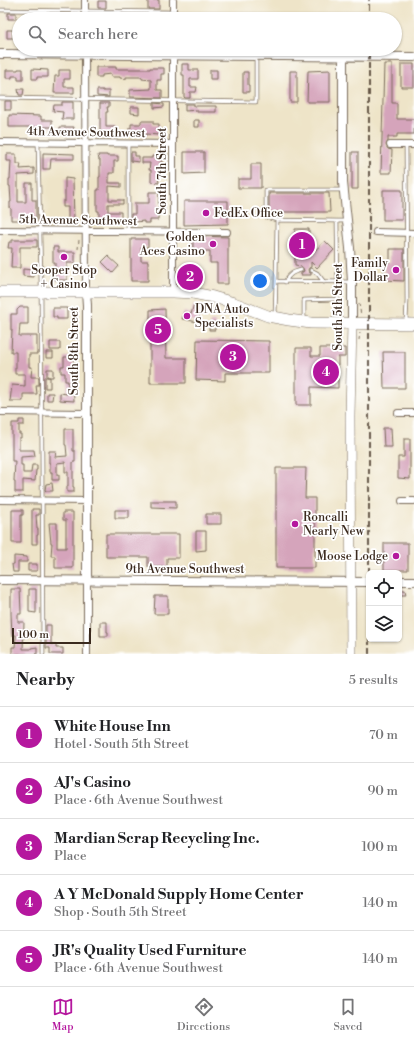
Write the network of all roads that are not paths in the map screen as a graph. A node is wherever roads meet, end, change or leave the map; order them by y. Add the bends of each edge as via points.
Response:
1 (85, 0) edge
2 (173, 0) edge
3 (0, 10) edge
4 (85, 11) junction
5 (173, 12) joint
6 (0, 54) edge
7 (12, 54) edge
8 (85, 56) edge
9 (173, 56) edge
10 (256, 56) joint
11 (342, 56) junction
12 (414, 57) edge
13 (0, 98) edge
14 (85, 99) junction
15 (173, 100) junction
16 (0, 142) edge
17 (38, 142) junction
18 (85, 143) junction
19 (128, 144) junction
20 (173, 144) junction
21 (390, 145) dead end
22 (406, 145) junction
23 (414, 145) edge
24 (343, 190) junction
25 (278, 220) junction
26 (346, 221) junction
27 (337, 222) junction
28 (0, 230) edge
29 (41, 231) junction
30 (85, 231) junction
31 (128, 232) junction
32 (173, 232) junction
33 (227, 232) dead end
34 (376, 232) dead end
35 (407, 232) junction
36 (414, 233) edge
37 (301, 270) dead end
38 (311, 270) dead end
39 (276, 281) junction
40 (285, 282) junction
41 (324, 282) junction
42 (338, 282) junction
43 (352, 282) junction
44 (0, 292) edge
45 (42, 292) junction
46 (86, 292) junction
47 (173, 292) junction
48 (275, 317) junction
49 (304, 322) junction
50 (352, 323) junction
51 (410, 324) edge
52 (0, 412) edge
53 (42, 412) junction
54 (86, 413) junction
55 (398, 413) dead end
56 (414, 413) edge
57 (0, 500) edge
58 (42, 501) junction
59 (87, 501) junction
60 (402, 501) dead end
61 (414, 501) edge
62 (0, 580) edge
63 (43, 580) junction
64 (87, 580) junction
65 (414, 581) edge
66 (351, 582) junction
67 (366, 582) edge
68 (402, 582) edge
69 (43, 654) edge
70 (87, 654) edge
71 (351, 654) edge

1 - 4 street
2 - 5 street
3 - 4 lane
4 - 5 lane
6 - 7 street
8 - 14 street, South 8th Street
9 - 15 street, South 7th Street
10 - 11 street
10 - 15 lane via 256,102
11 - 12 street
11 - 24 street, South 5th Street
13 - 14 lane
14 - 15 lane
14 - 18 street, South 8th Street
15 - 20 street, South 7th Street
16 - 17 street, 4th Avenue Southwest
17 - 18 street, 4th Avenue Southwest
17 - 29 lane
18 - 19 street, 4th Avenue Southwest
18 - 30 street, South 8th Street
19 - 20 street, 4th Avenue Southwest
19 - 31 lane
20 - 32 street, South 7th Street
21 - 22 street
22 - 23 street
22 - 35 lane
24 - 25 lane via 266,190 266,217
24 - 26 street, South 5th Street
25 - 27 lane
25 - 39 lane
26 - 27 lane
26 - 43 street, South 5th Street
27 - 42 lane
28 - 29 street, 5th Avenue Southwest
29 - 30 street, 5th Avenue Southwest
29 - 45 lane
30 - 31 street, 5th Avenue Southwest
30 - 46 street, South 8th Street
31 - 32 street, 5th Avenue Southwest
32 - 33 street, 5th Avenue Southwest
32 - 47 street, South 7th Street
34 - 35 street
35 - 36 street
35 - 51 lane via 407,301
37 - 40 lane via 294,271
38 - 41 lane
39 - 40 lane
39 - 48 lane
40 - 41 lane
41 - 42 lane
42 - 43 lane
42 - 49 lane via 338,299 304,300
43 - 50 street, South 5th Street
44 - 45 highway
45 - 46 highway
45 - 53 lane
46 - 47 highway
46 - 54 street, South 8th Street
47 - 48 highway via 213,297
48 - 49 highway
49 - 50 highway
50 - 51 highway
50 - 66 main road, South 5th Street
52 - 53 street
53 - 54 street
53 - 58 lane
54 - 59 street, South 8th Street
55 - 56 street
57 - 58 street
58 - 59 street
58 - 63 lane
59 - 64 street, South 8th Street
60 - 61 street
62 - 63 street, 9th Avenue Southwest
63 - 64 street, 9th Avenue Southwest
63 - 69 lane
64 - 66 street, 9th Avenue Southwest
64 - 70 street, South 8th Street
65 - 68 street
66 - 67 street, 9th Avenue Southwest
66 - 71 main road, South 5th Street

